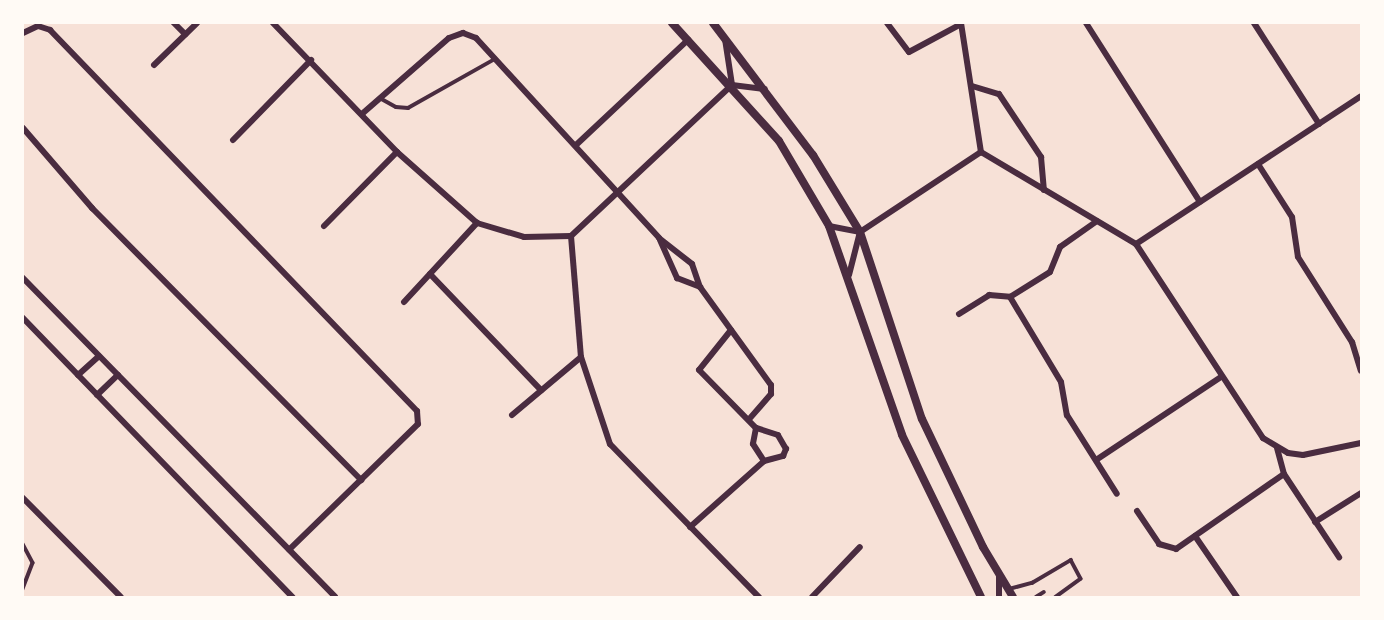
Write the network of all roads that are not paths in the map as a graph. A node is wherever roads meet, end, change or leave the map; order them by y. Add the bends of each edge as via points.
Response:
1 (174, 23) edge
2 (197, 23) edge
3 (273, 23) edge
4 (672, 23) edge
5 (713, 23) edge
6 (887, 23) edge
7 (961, 23) edge
8 (1087, 23) edge
9 (1254, 23) edge
10 (23, 33) edge
11 (185, 34) junction
12 (725, 38) junction
13 (688, 40) junction
14 (495, 59) junction
15 (311, 60) junction
16 (154, 65) dead end
17 (732, 85) junction
18 (972, 86) junction
19 (766, 89) junction
20 (1361, 96) edge
21 (380, 98) junction
22 (363, 113) junction
23 (1319, 124) junction
24 (23, 128) edge
25 (233, 140) dead end
26 (576, 145) junction
27 (397, 152) junction
28 (981, 152) junction
29 (1258, 164) junction
30 (1044, 190) junction
31 (620, 193) junction
32 (1200, 202) junction
33 (1097, 221) junction
34 (477, 223) junction
35 (324, 226) dead end
36 (829, 226) junction
37 (860, 232) junction
38 (571, 236) junction
39 (659, 238) junction
40 (1136, 244) junction
41 (430, 274) junction
42 (849, 275) junction
43 (23, 278) edge
44 (700, 288) junction
45 (1010, 297) junction
46 (404, 302) dead end
47 (959, 314) dead end
48 (23, 318) edge
49 (731, 330) junction
50 (99, 356) junction
51 (581, 357) junction
52 (1361, 371) edge
53 (78, 375) junction
54 (118, 375) junction
55 (1222, 377) junction
56 (541, 390) junction
57 (97, 395) junction
58 (512, 415) dead end
59 (749, 419) junction
60 (756, 429) junction
61 (1361, 443) edge
62 (1277, 448) junction
63 (1096, 460) junction
64 (764, 461) junction
65 (1284, 474) junction
66 (360, 480) junction
67 (1117, 494) dead end
68 (1361, 494) edge
69 (23, 498) edge
70 (1137, 511) dead end
71 (1315, 522) junction
72 (690, 527) junction
73 (1195, 536) junction
74 (23, 544) edge
75 (860, 547) dead end
76 (289, 550) junction
77 (1339, 558) dead end
78 (998, 573) junction
79 (23, 589) edge
80 (1008, 589) junction
81 (1044, 592) dead end
82 (121, 597) edge
83 (292, 597) edge
84 (335, 597) edge
85 (759, 597) edge
86 (812, 597) edge
87 (981, 597) edge
88 (999, 597) edge
89 (1013, 597) edge
90 (1036, 597) edge
91 (1056, 597) edge
92 (1237, 597) edge

1 - 11 street
2 - 11 street
3 - 15 street
4 - 13 street
5 - 12 street
6 - 7 street via 909,52
7 - 18 street
8 - 32 street
9 - 23 street
10 - 66 street via 38,26 50,30 417,411 418,424
11 - 16 street
12 - 17 street
12 - 19 street
13 - 17 street
13 - 26 street
14 - 21 lane via 408,108
14 - 21 street via 476,38 463,33 449,38
14 - 26 street
15 - 22 street
15 - 25 street
17 - 19 street
17 - 31 street
17 - 36 street via 779,141
18 - 28 street
18 - 30 street via 999,94 1041,157
19 - 37 street
20 - 23 street
21 - 22 street
22 - 27 street
23 - 29 street
24 - 66 street via 92,208
26 - 31 street
27 - 34 street
27 - 35 street
28 - 30 street
28 - 37 street
29 - 32 street
29 - 52 street via 1292,217 1298,257 1352,342
30 - 33 street
31 - 38 street
31 - 39 street
32 - 40 street
33 - 40 street
33 - 45 street via 1059,247 1050,272
34 - 38 street via 524,237
34 - 41 street
36 - 37 street
36 - 42 street
37 - 42 street
37 - 78 street via 922,419
38 - 51 street
39 - 44 street via 692,264
39 - 44 street via 677,278
40 - 55 street
41 - 46 street
41 - 56 street
42 - 87 street via 902,435
43 - 50 street
44 - 49 street
45 - 47 street via 989,295
45 - 63 street via 1061,382 1067,415
48 - 53 street
49 - 59 street via 772,390
49 - 59 street via 699,370
50 - 53 street
50 - 54 street
51 - 56 street
51 - 72 street via 610,444
53 - 57 street
54 - 57 street
54 - 76 street
55 - 62 street via 1254,428
55 - 63 street
56 - 58 street
57 - 83 street
59 - 60 street
60 - 64 street via 753,444
60 - 64 street via 771,430 786,449 778,460
61 - 62 street via 1303,455
62 - 65 street
63 - 67 street
64 - 72 street
65 - 71 street
65 - 73 street
66 - 76 street
68 - 71 street
69 - 82 street
70 - 73 street via 1159,544 1168,549
71 - 77 street
72 - 85 street
73 - 92 street
74 - 79 lane via 33,563
75 - 86 street
76 - 84 street
78 - 80 street
78 - 88 street
80 - 89 street
80 - 91 lane via 1031,583 1071,559 1081,579
81 - 90 lane

